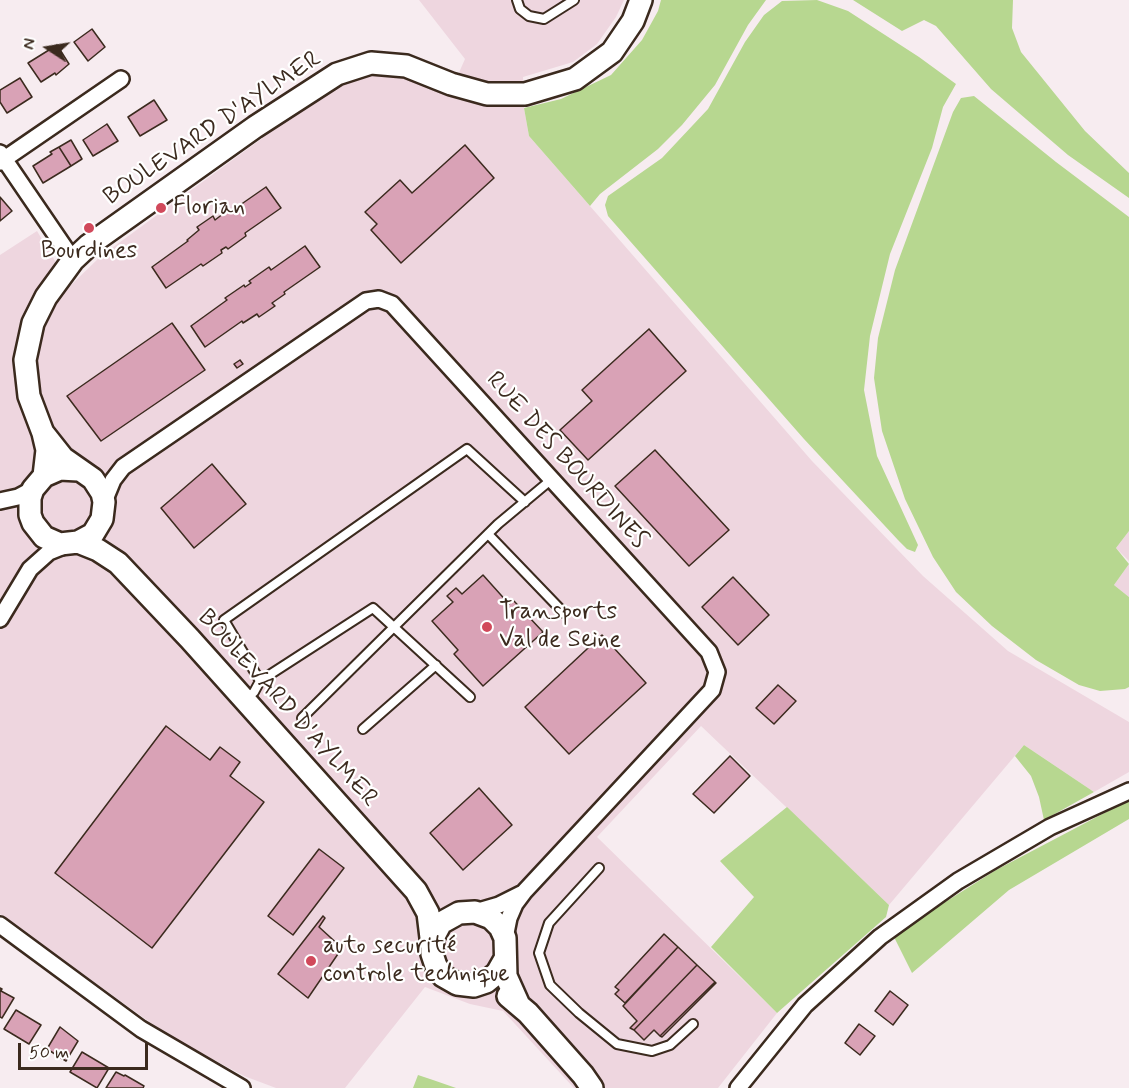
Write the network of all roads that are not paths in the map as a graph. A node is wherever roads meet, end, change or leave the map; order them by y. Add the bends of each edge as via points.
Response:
1 (517, 0) edge
2 (574, 0) edge
3 (641, 0) edge
4 (121, 79) dead end
5 (1, 158) edge
6 (73, 260) junction
7 (44, 433) junction
8 (123, 467) junction
9 (81, 471) junction
10 (552, 479) junction
11 (39, 483) junction
12 (0, 502) edge
13 (525, 502) junction
14 (103, 511) junction
15 (34, 524) junction
16 (488, 534) junction
17 (73, 543) junction
18 (118, 563) junction
19 (30, 569) junction
20 (564, 613) dead end
21 (0, 619) edge
22 (395, 627) junction
23 (436, 665) junction
24 (260, 681) junction
25 (470, 696) dead end
26 (245, 700) junction
27 (302, 718) dead end
28 (363, 729) dead end
29 (1129, 791) edge
30 (599, 868) dead end
31 (416, 891) junction
32 (524, 892) junction
33 (469, 912) junction
34 (0, 925) edge
35 (432, 946) junction
36 (505, 948) junction
37 (478, 985) junction
38 (519, 1005) junction
39 (693, 1024) dead end
40 (242, 1088) edge
41 (592, 1088) edge
42 (738, 1088) edge

1 - 2 lane via 529,16 544,19
3 - 6 street, BOULEVARD D'AYLMER via 633,21 612,52 574,79 525,94 487,94 406,66 371,63 337,74 105,232
4 - 5 street
5 - 6 street
6 - 7 street, BOULEVARD D'AYLMER via 33,323 25,360 29,396
7 - 9 street, BOULEVARD D'AYLMER via 55,450
7 - 11 street, BOULEVARD D'AYLMER via 47,450
8 - 9 street, RUE DES BOURDINES via 102,473
8 - 10 street, RUE DES BOURDINES via 366,301 379,300 392,304
8 - 14 street, RUE DES BOURDINES via 113,480
9 - 11 street via 60,469
9 - 14 street via 98,485
10 - 13 lane
10 - 32 street, RUE DES BOURDINES via 710,652 717,672 712,690
11 - 12 street via 18,497
11 - 15 street via 29,506
12 - 15 street via 16,508
13 - 16 lane
13 - 24 lane via 466,449 224,620
14 - 17 street via 93,534
14 - 18 street, BOULEVARD D'AYLMER via 108,541
15 - 17 street via 52,541
15 - 19 street via 37,547
16 - 20 lane
16 - 22 lane
17 - 18 street, BOULEVARD D'AYLMER via 98,549
17 - 19 street via 49,552
18 - 26 street, BOULEVARD D'AYLMER
19 - 21 street
22 - 23 lane
22 - 24 lane via 373,608
22 - 27 lane
23 - 25 lane
23 - 28 lane
24 - 26 lane
26 - 31 street, BOULEVARD D'AYLMER
29 - 42 street via 1040,833 958,881 880,937 805,1005
30 - 39 lane via 549,923 539,953 550,985 617,1044 652,1051 670,1046
31 - 33 street, BOULEVARD D'AYLMER via 437,904
31 - 35 street, BOULEVARD D'AYLMER via 428,913
32 - 33 street, RUE DES BOURDINES via 499,905
32 - 36 street, RUE DES BOURDINES via 509,918
33 - 35 street via 441,923
33 - 36 street via 494,921
34 - 40 street via 141,1029
35 - 37 street via 434,962 443,976 457,984
36 - 37 street via 494,976
36 - 38 street via 508,984
37 - 38 street via 500,991
38 - 41 street

